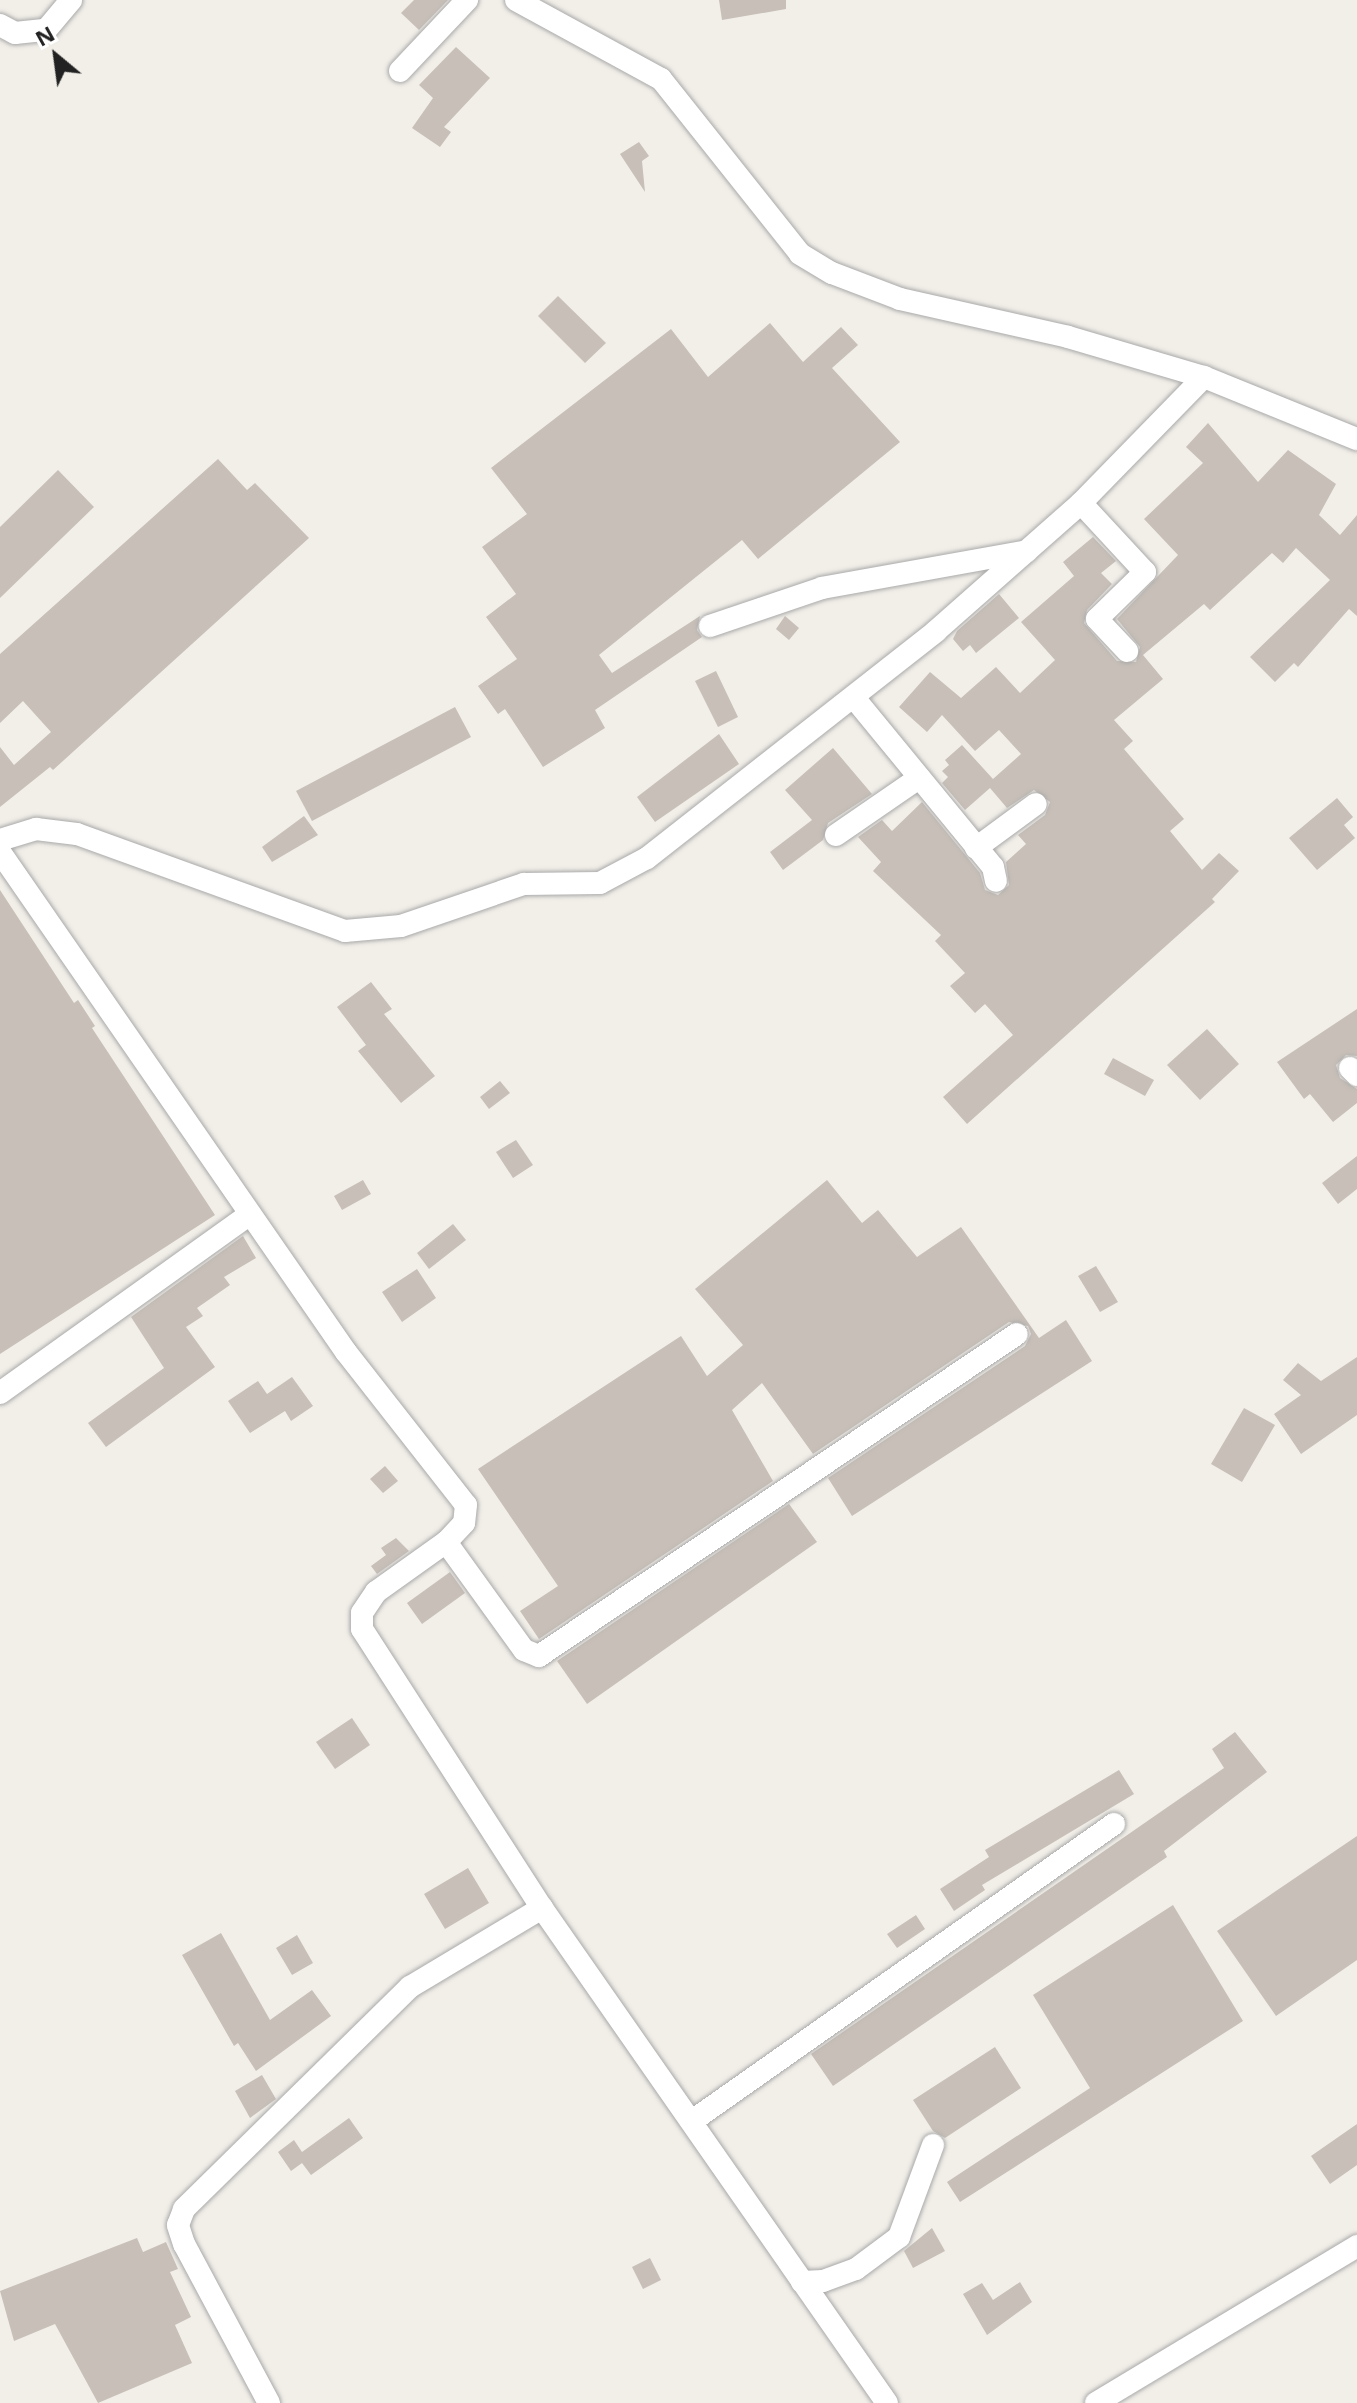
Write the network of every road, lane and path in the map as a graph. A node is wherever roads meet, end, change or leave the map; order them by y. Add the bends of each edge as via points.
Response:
1 (71, 0) edge
2 (467, 0) edge
3 (516, 0) edge
4 (0, 25) edge
5 (400, 71) dead end
6 (1204, 377) junction
7 (1357, 439) edge
8 (1081, 503) junction
9 (1031, 550) junction
10 (710, 626) dead end
11 (1127, 651) dead end
12 (855, 699) junction
13 (919, 778) junction
14 (1036, 804) dead end
15 (836, 835) dead end
16 (0, 840) edge
17 (976, 848) junction
18 (0, 852) edge
19 (996, 881) dead end
20 (250, 1214) junction
21 (1017, 1334) dead end
22 (0, 1393) edge
23 (446, 1542) junction
24 (1114, 1824) dead end
25 (542, 1908) junction
26 (692, 2121) junction
27 (933, 2145) dead end
28 (1357, 2246) edge
29 (802, 2282) junction
30 (269, 2403) edge
31 (887, 2403) edge
32 (1096, 2403) edge

1 - 4 street via 46,30 15,33
2 - 5 street
3 - 6 street via 661,79 800,254 832,273 900,299 1068,337
6 - 7 street
6 - 8 street
8 - 9 street
8 - 11 street via 1145,572 1097,619
9 - 10 street via 822,588
9 - 12 street
12 - 13 street
12 - 16 street via 647,858 600,883 524,884 401,926 345,931 77,834 36,829
13 - 15 street
13 - 17 street
14 - 17 street
17 - 19 street via 993,867
18 - 20 street
20 - 22 street
20 - 23 street via 346,1352 466,1505 464,1523
21 - 23 street via 539,1656 524,1650
23 - 25 street via 376,1592 362,1613 362,1629
24 - 26 street
25 - 26 street
25 - 30 street via 410,1987 184,2209 178,2225 184,2244
26 - 29 street
27 - 29 street via 899,2237 856,2269
28 - 32 street
29 - 31 street

